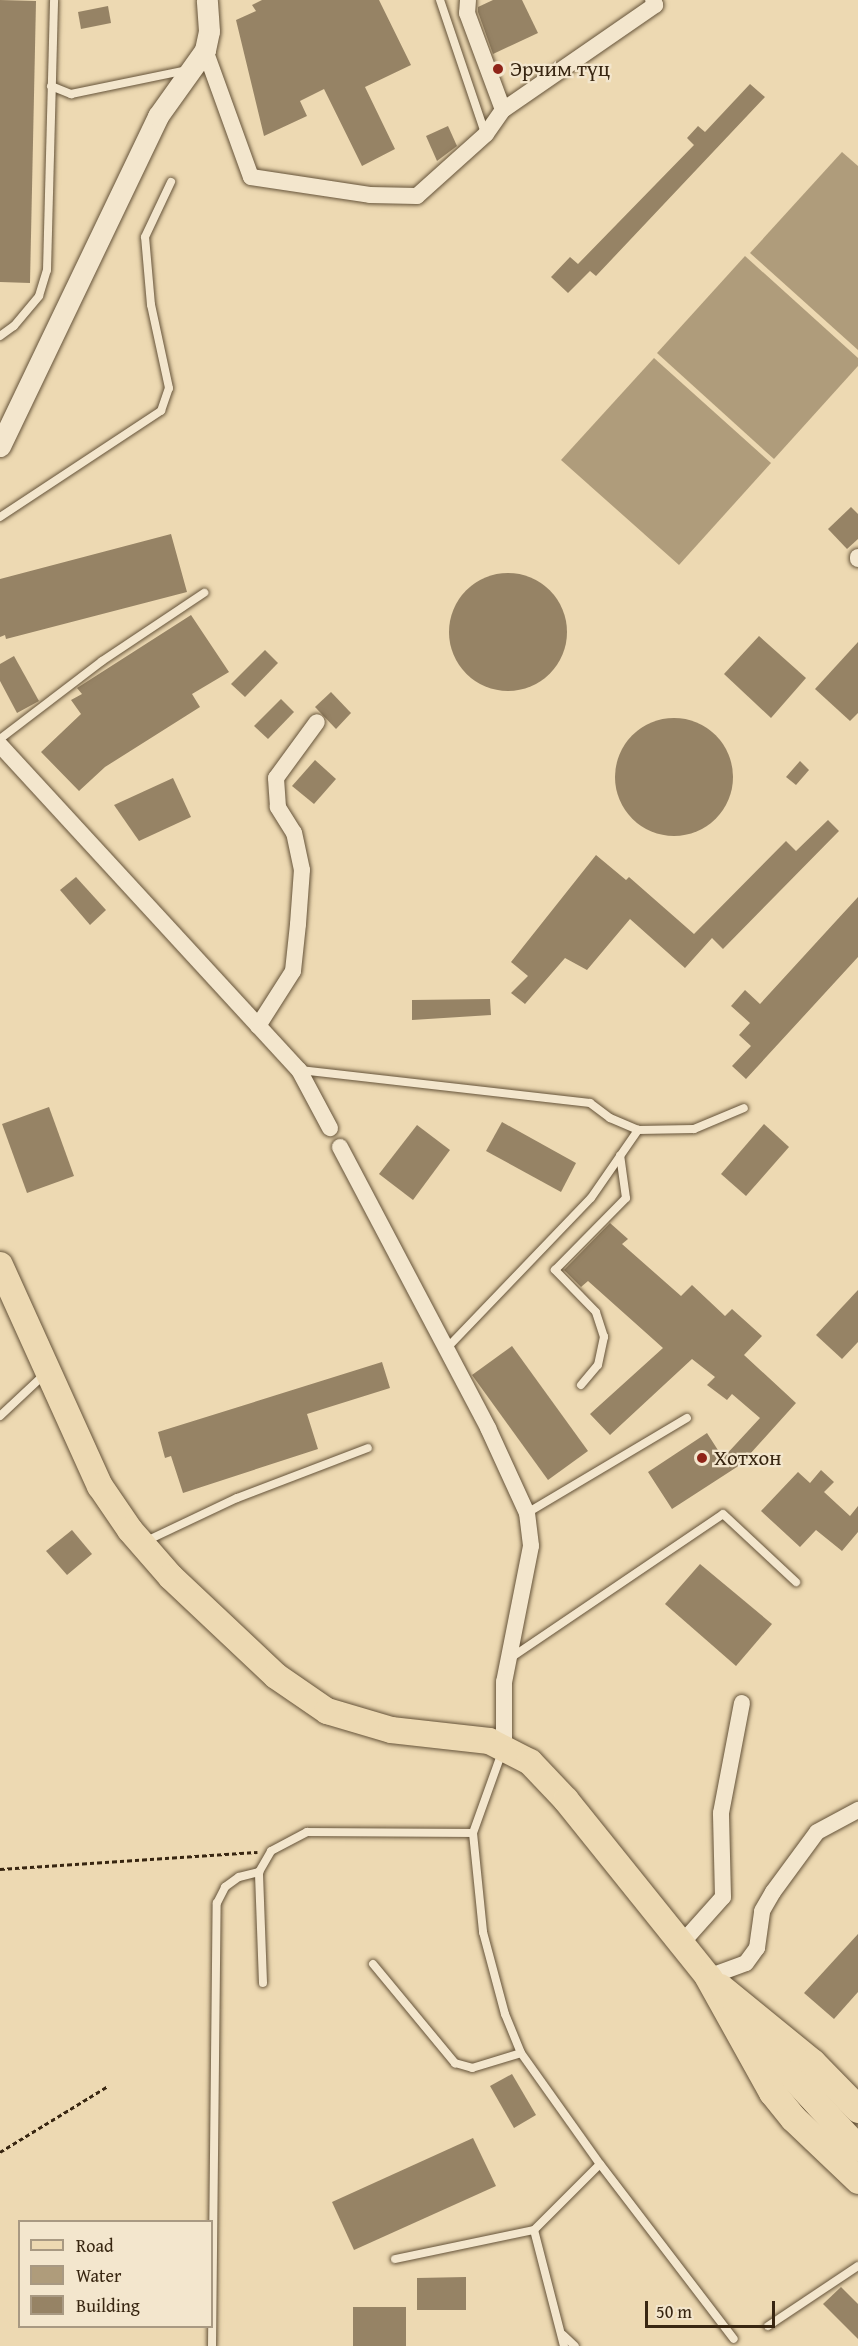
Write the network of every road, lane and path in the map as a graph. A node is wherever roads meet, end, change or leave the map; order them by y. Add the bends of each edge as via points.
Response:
1 (54, 0) edge
2 (207, 0) edge
3 (440, 0) edge
4 (468, 0) edge
5 (656, 2) edge
6 (205, 50) junction
7 (189, 70) junction
8 (51, 86) junction
9 (502, 110) junction
10 (486, 134) junction
11 (171, 182) dead end
12 (0, 336) edge
13 (0, 446) edge
14 (0, 517) edge
15 (204, 593) dead end
16 (317, 722) dead end
17 (0, 739) edge
18 (0, 746) edge
19 (258, 1026) junction
20 (299, 1070) junction
21 (744, 1108) dead end
22 (330, 1128) dead end
23 (638, 1130) junction
24 (340, 1147) dead end
25 (620, 1155) junction
26 (0, 1265) edge
27 (446, 1349) junction
28 (48, 1370) junction
29 (581, 1385) dead end
30 (0, 1416) edge
31 (687, 1418) dead end
32 (368, 1448) dead end
33 (527, 1513) junction
34 (142, 1544) junction
35 (796, 1582) dead end
36 (508, 1659) junction
37 (742, 1703) dead end
38 (504, 1746) junction
39 (858, 1810) edge
40 (473, 1833) junction
41 (271, 1851) junction
42 (0, 1869) edge
43 (259, 1872) junction
44 (681, 1944) junction
45 (373, 1964) dead end
46 (708, 1977) junction
47 (262, 1983) dead end
48 (521, 2053) junction
49 (108, 2086) dead end
50 (858, 2109) edge
51 (858, 2148) edge
52 (0, 2152) edge
53 (600, 2164) junction
54 (858, 2180) edge
55 (534, 2230) junction
56 (213, 2257) edge
57 (395, 2259) dead end
58 (858, 2266) edge
59 (768, 2326) dead end
60 (212, 2328) edge
61 (563, 2335) junction
62 (734, 2339) dead end
63 (212, 2346) edge
64 (564, 2346) edge
65 (574, 2346) edge

1 - 8 lane
2 - 6 street via 209,31
3 - 10 lane
4 - 9 street via 467,13
5 - 9 street
6 - 7 street
6 - 10 street via 251,177 370,195 417,196
7 - 8 lane via 71,94
7 - 13 street via 158,116
8 - 12 lane via 47,270 39,296 14,326
9 - 10 street
11 - 14 lane via 145,237 151,305 169,388 161,411
15 - 17 lane via 102,661
16 - 19 street via 276,778 278,807 294,833 302,870 297,943 293,971
18 - 19 street
19 - 20 street
20 - 22 street
20 - 23 lane via 590,1104
21 - 23 lane via 694,1130
23 - 25 lane
24 - 27 street
25 - 27 lane via 591,1198
25 - 29 lane via 626,1198 555,1270 596,1312 604,1337 598,1365
26 - 28 main road
27 - 33 street
28 - 30 lane via 20,1401
28 - 34 main road via 100,1486
31 - 33 lane
32 - 34 lane via 237,1498
33 - 36 street via 531,1546
34 - 38 main road via 276,1676 327,1711 371,1726 476,1738
35 - 36 lane via 723,1514
36 - 38 street
37 - 44 street via 721,1813 723,1897
38 - 40 lane
38 - 44 main road via 530,1762 554,1786
39 - 46 street via 817,1832 773,1892 762,1911 757,1948 746,1963
40 - 41 lane via 307,1832
40 - 48 lane via 474,1872 489,1962
41 - 42 path
41 - 43 lane
43 - 47 lane
43 - 56 lane via 239,1877 225,1887 217,1903
44 - 46 main road
45 - 48 lane via 455,2063 472,2068
46 - 50 highway via 812,2062
46 - 51 main road via 787,2073
46 - 54 highway via 772,2092 793,2118
48 - 53 lane
49 - 52 path
53 - 55 lane
53 - 62 lane
55 - 57 lane
55 - 61 lane
58 - 59 lane
60 - 63 lane
61 - 64 lane
61 - 65 lane

